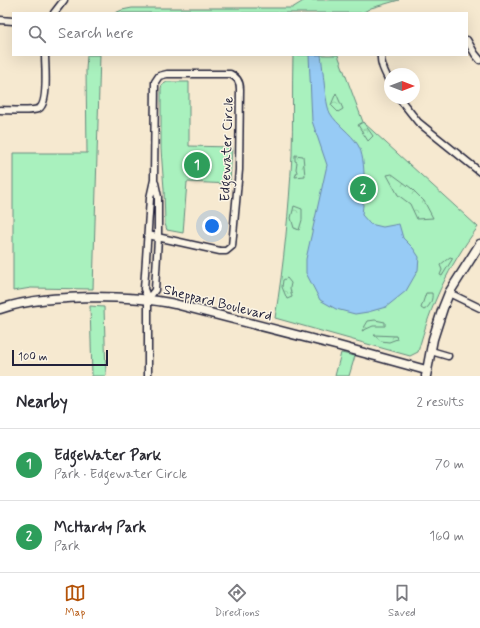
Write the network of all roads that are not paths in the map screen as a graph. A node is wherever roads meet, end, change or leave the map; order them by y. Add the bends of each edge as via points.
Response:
1 (64, 0) edge
2 (55, 12) edge
3 (0, 20) edge
4 (12, 21) edge
5 (468, 42) edge
6 (45, 56) edge
7 (381, 56) edge
8 (480, 60) edge
9 (384, 70) edge
10 (404, 104) edge
11 (0, 110) edge
12 (480, 172) edge
13 (154, 180) junction
14 (148, 235) junction
15 (158, 238) junction
16 (480, 244) edge
17 (449, 293) junction
18 (148, 299) junction
19 (0, 308) edge
20 (480, 308) edge
21 (431, 351) junction
22 (448, 356) dead end
23 (426, 373) edge
24 (148, 376) edge

1 - 2 street
3 - 4 street
5 - 8 street
6 - 11 street via 45,96 42,107 33,110
7 - 9 street
10 - 12 street via 418,122
13 - 14 street via 150,198
13 - 15 street via 158,197
13 - 15 street, Edgewater Circle via 154,86 157,78 167,74 230,74 237,78 240,85 239,170 232,246 226,251 220,251
14 - 15 street, Edgewater Circle
14 - 18 street via 144,290
15 - 18 street via 155,290
16 - 17 street
17 - 20 street
17 - 21 street
18 - 19 street, Sheppard Boulevard via 50,298
18 - 23 street, Sheppard Boulevard via 340,346
18 - 24 street
21 - 22 street
21 - 23 street

